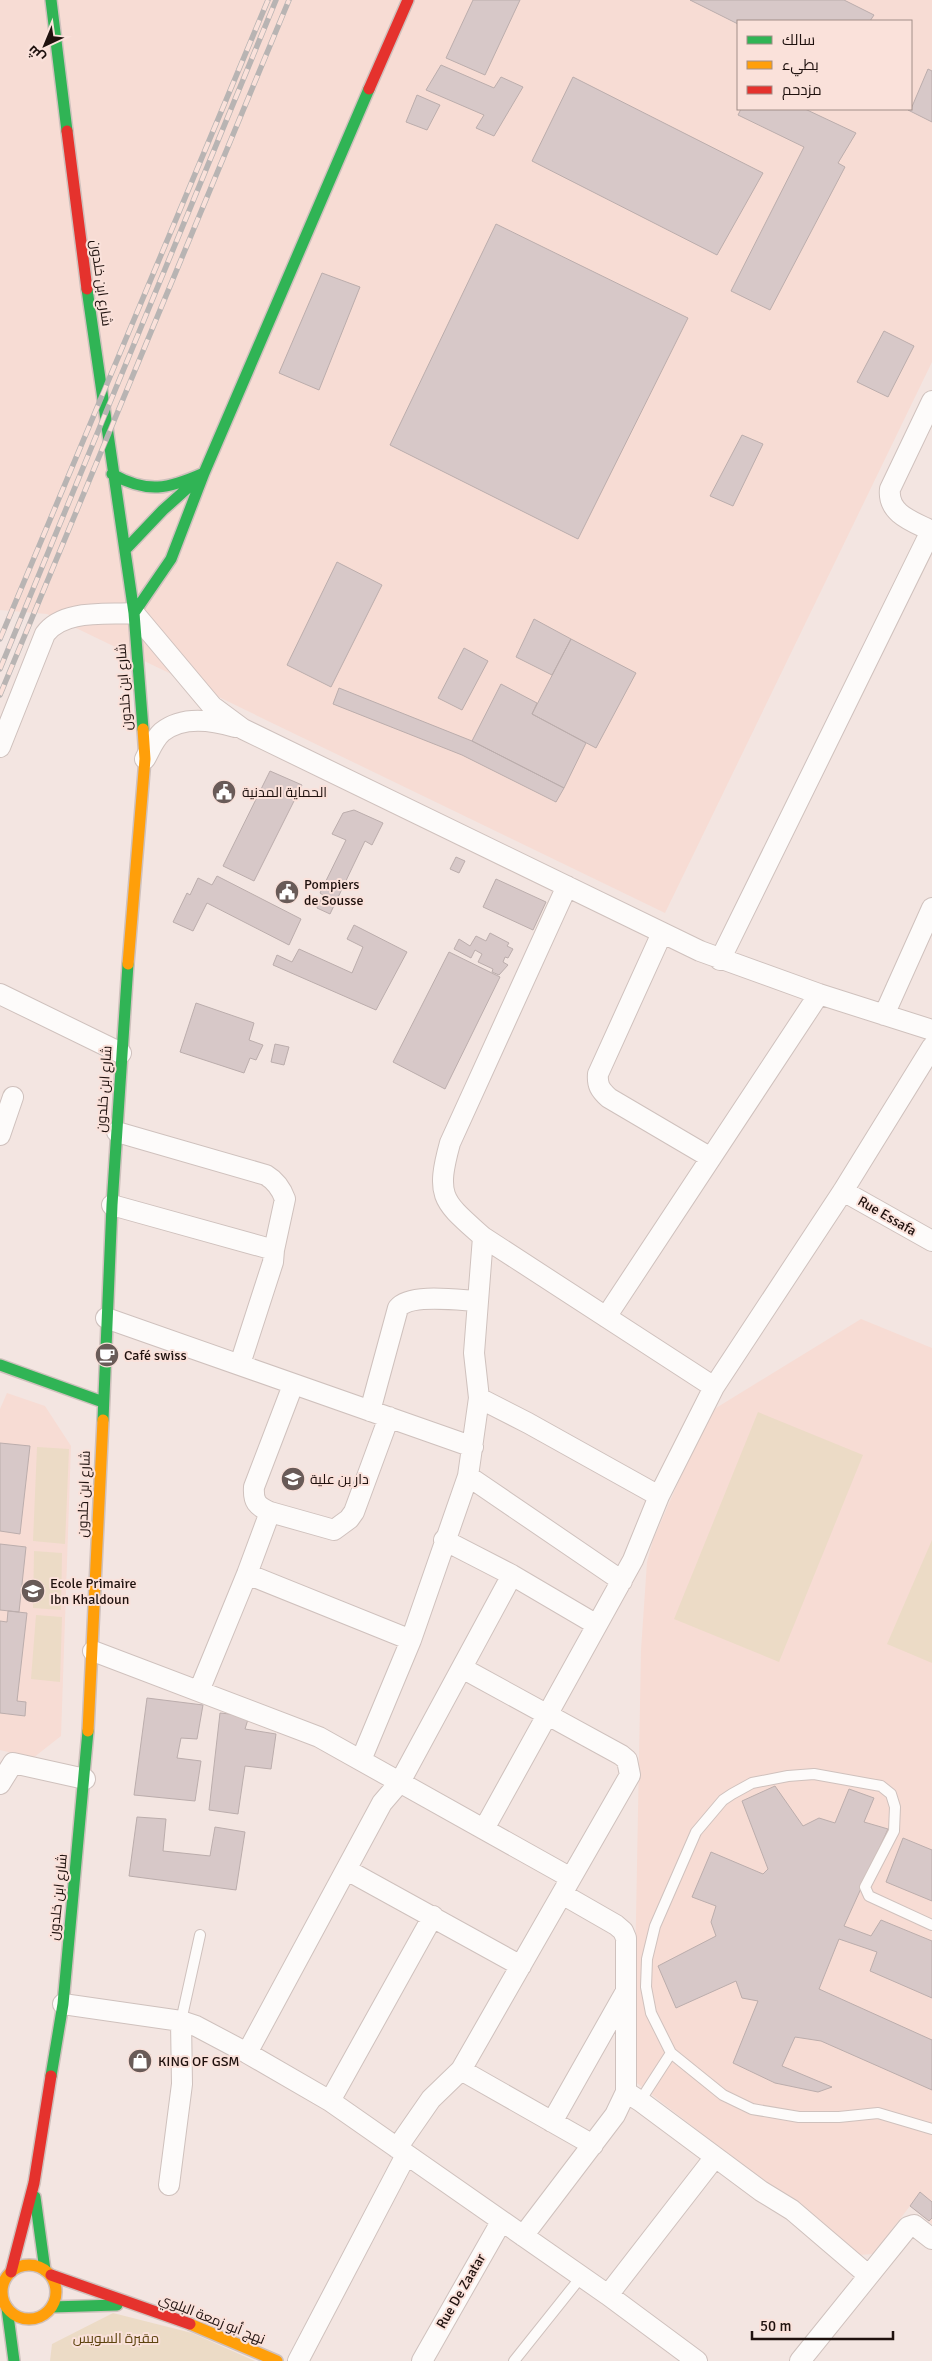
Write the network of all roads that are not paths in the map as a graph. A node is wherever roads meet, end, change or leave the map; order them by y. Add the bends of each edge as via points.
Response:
1 (51, 0) edge
2 (408, 0) edge
3 (932, 400) edge
4 (204, 473) junction
5 (112, 474) junction
6 (932, 531) edge
7 (125, 550) junction
8 (134, 613) junction
9 (243, 729) junction
10 (0, 746) edge
11 (145, 759) junction
12 (567, 886) junction
13 (932, 908) edge
14 (662, 933) junction
15 (720, 960) junction
16 (0, 994) edge
17 (818, 994) junction
18 (884, 1014) junction
19 (932, 1030) edge
20 (932, 1047) edge
21 (121, 1053) junction
22 (13, 1097) dead end
23 (116, 1132) junction
24 (0, 1135) edge
25 (711, 1158) junction
26 (843, 1191) junction
27 (112, 1205) junction
28 (483, 1237) junction
29 (932, 1241) edge
30 (274, 1250) junction
31 (478, 1301) junction
32 (606, 1317) junction
33 (106, 1318) junction
34 (0, 1364) edge
35 (240, 1364) junction
36 (293, 1385) junction
37 (714, 1387) junction
38 (479, 1398) junction
39 (103, 1402) junction
40 (380, 1414) junction
41 (473, 1447) junction
42 (468, 1476) junction
43 (658, 1496) junction
44 (270, 1512) junction
45 (444, 1540) junction
46 (247, 1574) junction
47 (512, 1576) junction
48 (622, 1581) junction
49 (597, 1625) junction
50 (411, 1640) junction
51 (93, 1651) junction
52 (462, 1668) junction
53 (199, 1691) junction
54 (547, 1714) junction
55 (361, 1760) junction
56 (6, 1761) edge
57 (85, 1778) junction
58 (400, 1782) junction
59 (0, 1784) edge
60 (484, 1829) junction
61 (347, 1870) junction
62 (567, 1886) junction
63 (433, 1916) junction
64 (932, 1925) edge
65 (200, 1934) dead end
66 (521, 1966) junction
67 (626, 1991) junction
68 (63, 2004) junction
69 (182, 2022) junction
70 (246, 2053) junction
71 (671, 2053) junction
72 (461, 2070) junction
73 (633, 2096) junction
74 (330, 2101) junction
75 (552, 2122) junction
76 (932, 2129) edge
77 (593, 2145) junction
78 (402, 2152) junction
79 (716, 2157) junction
80 (34, 2183) junction
81 (169, 2185) dead end
82 (502, 2222) junction
83 (523, 2236) junction
84 (932, 2239) edge
85 (48, 2272) junction
86 (868, 2275) junction
87 (5, 2277) edge
88 (581, 2277) junction
89 (608, 2295) junction
90 (4, 2304) edge
91 (136, 2305) junction
92 (52, 2306) junction
93 (14, 2361) edge
94 (277, 2361) edge
95 (298, 2361) edge
96 (422, 2361) edge
97 (514, 2361) edge
98 (697, 2361) edge
99 (800, 2361) edge

1 - 5 main road, شارع ابن خلدون
2 - 4 main road
3 - 6 street via 890,489 889,498 901,515
4 - 5 main road via 161,489 127,484
4 - 7 main road
4 - 8 main road via 175,551
5 - 7 main road, شارع ابن خلدون
6 - 15 street
7 - 8 main road, شارع ابن خلدون
8 - 9 street via 212,706
8 - 10 street via 72,617 49,628
8 - 11 main road, شارع ابن خلدون
9 - 11 street via 211,720 181,724 162,732
9 - 12 street
11 - 21 main road, شارع ابن خلدون
12 - 14 street
12 - 28 street via 450,1143 442,1172 447,1201
13 - 18 street
14 - 15 street
14 - 25 street via 597,1082 609,1098
15 - 17 street
16 - 21 street
17 - 18 street
17 - 25 street
18 - 19 street
20 - 26 street
21 - 23 main road, شارع ابن خلدون
22 - 24 street
23 - 27 main road, شارع ابن خلدون
23 - 30 street via 272,1179 285,1199
25 - 32 street
26 - 29 street, Rue Essafa
26 - 37 street
27 - 30 street
27 - 33 main road, شارع ابن خلدون
28 - 31 street
28 - 32 street
30 - 35 street
31 - 38 street via 474,1353
31 - 40 street via 412,1299 401,1304
32 - 37 street
33 - 35 street
33 - 39 main road, شارع ابن خلدون
34 - 39 main road
35 - 36 street
36 - 40 street
36 - 44 street via 254,1487 253,1498 257,1506
37 - 43 street
38 - 41 street
38 - 43 street
39 - 51 main road, شارع ابن خلدون
40 - 41 street
40 - 44 street via 350,1519 334,1530
41 - 42 street
42 - 45 street
42 - 48 street
43 - 48 street
44 - 46 street
45 - 47 street
45 - 50 street
46 - 50 street
46 - 53 street
47 - 49 street
47 - 52 street
48 - 49 street
49 - 54 street
50 - 55 street
51 - 53 street
51 - 57 main road, شارع ابن خلدون
52 - 54 street
52 - 58 street
53 - 55 street via 319,1737
54 - 60 street
54 - 62 street via 621,1755 627,1760 630,1775
55 - 58 street
56 - 57 street
56 - 59 street
57 - 68 main road, شارع ابن خلدون
58 - 60 street
58 - 61 street via 382,1803
60 - 62 street
61 - 63 street
61 - 70 street
62 - 66 street
62 - 67 street via 623,1930 626,1938
63 - 66 street
63 - 74 street
64 - 71 lane via 869,1896 865,1887 894,1831 895,1807 891,1794 881,1786 814,1774 752,1783 723,1800 696,1832 655,1926 647,1960 646,1987 651,2013
65 - 69 lane
66 - 72 street
67 - 73 street
67 - 75 street
68 - 69 street
68 - 80 main road, شارع ابن خلدون
69 - 70 street via 196,2026
69 - 81 street via 182,2084
70 - 74 street
71 - 73 lane
71 - 76 lane via 723,2095 752,2109 799,2116 839,2117 878,2113
72 - 75 street
72 - 78 street via 430,2099
73 - 77 street
73 - 79 street
74 - 78 street
75 - 77 street
77 - 83 street
78 - 82 street
78 - 95 street
79 - 86 street via 799,2215
79 - 89 street
80 - 85 main road, شارع ابن خلدون
80 - 87 main road, شارع ابن خلدون
82 - 83 street
82 - 96 street, Rue De Zaatar
83 - 88 street
84 - 86 street via 911,2225
85 - 87 main road via 24,2265
85 - 91 main road, نهج أبو زمعة البلوي
85 - 92 main road via 56,2290
86 - 99 street
87 - 90 main road via 2,2287
88 - 89 street
88 - 97 lane
89 - 98 street
90 - 92 main road via 21,2318 36,2322
90 - 93 main road
91 - 92 main road, نهج أبو زمعة البلوي
91 - 94 main road, نهج أبو زمعة البلوي via 209,2331

